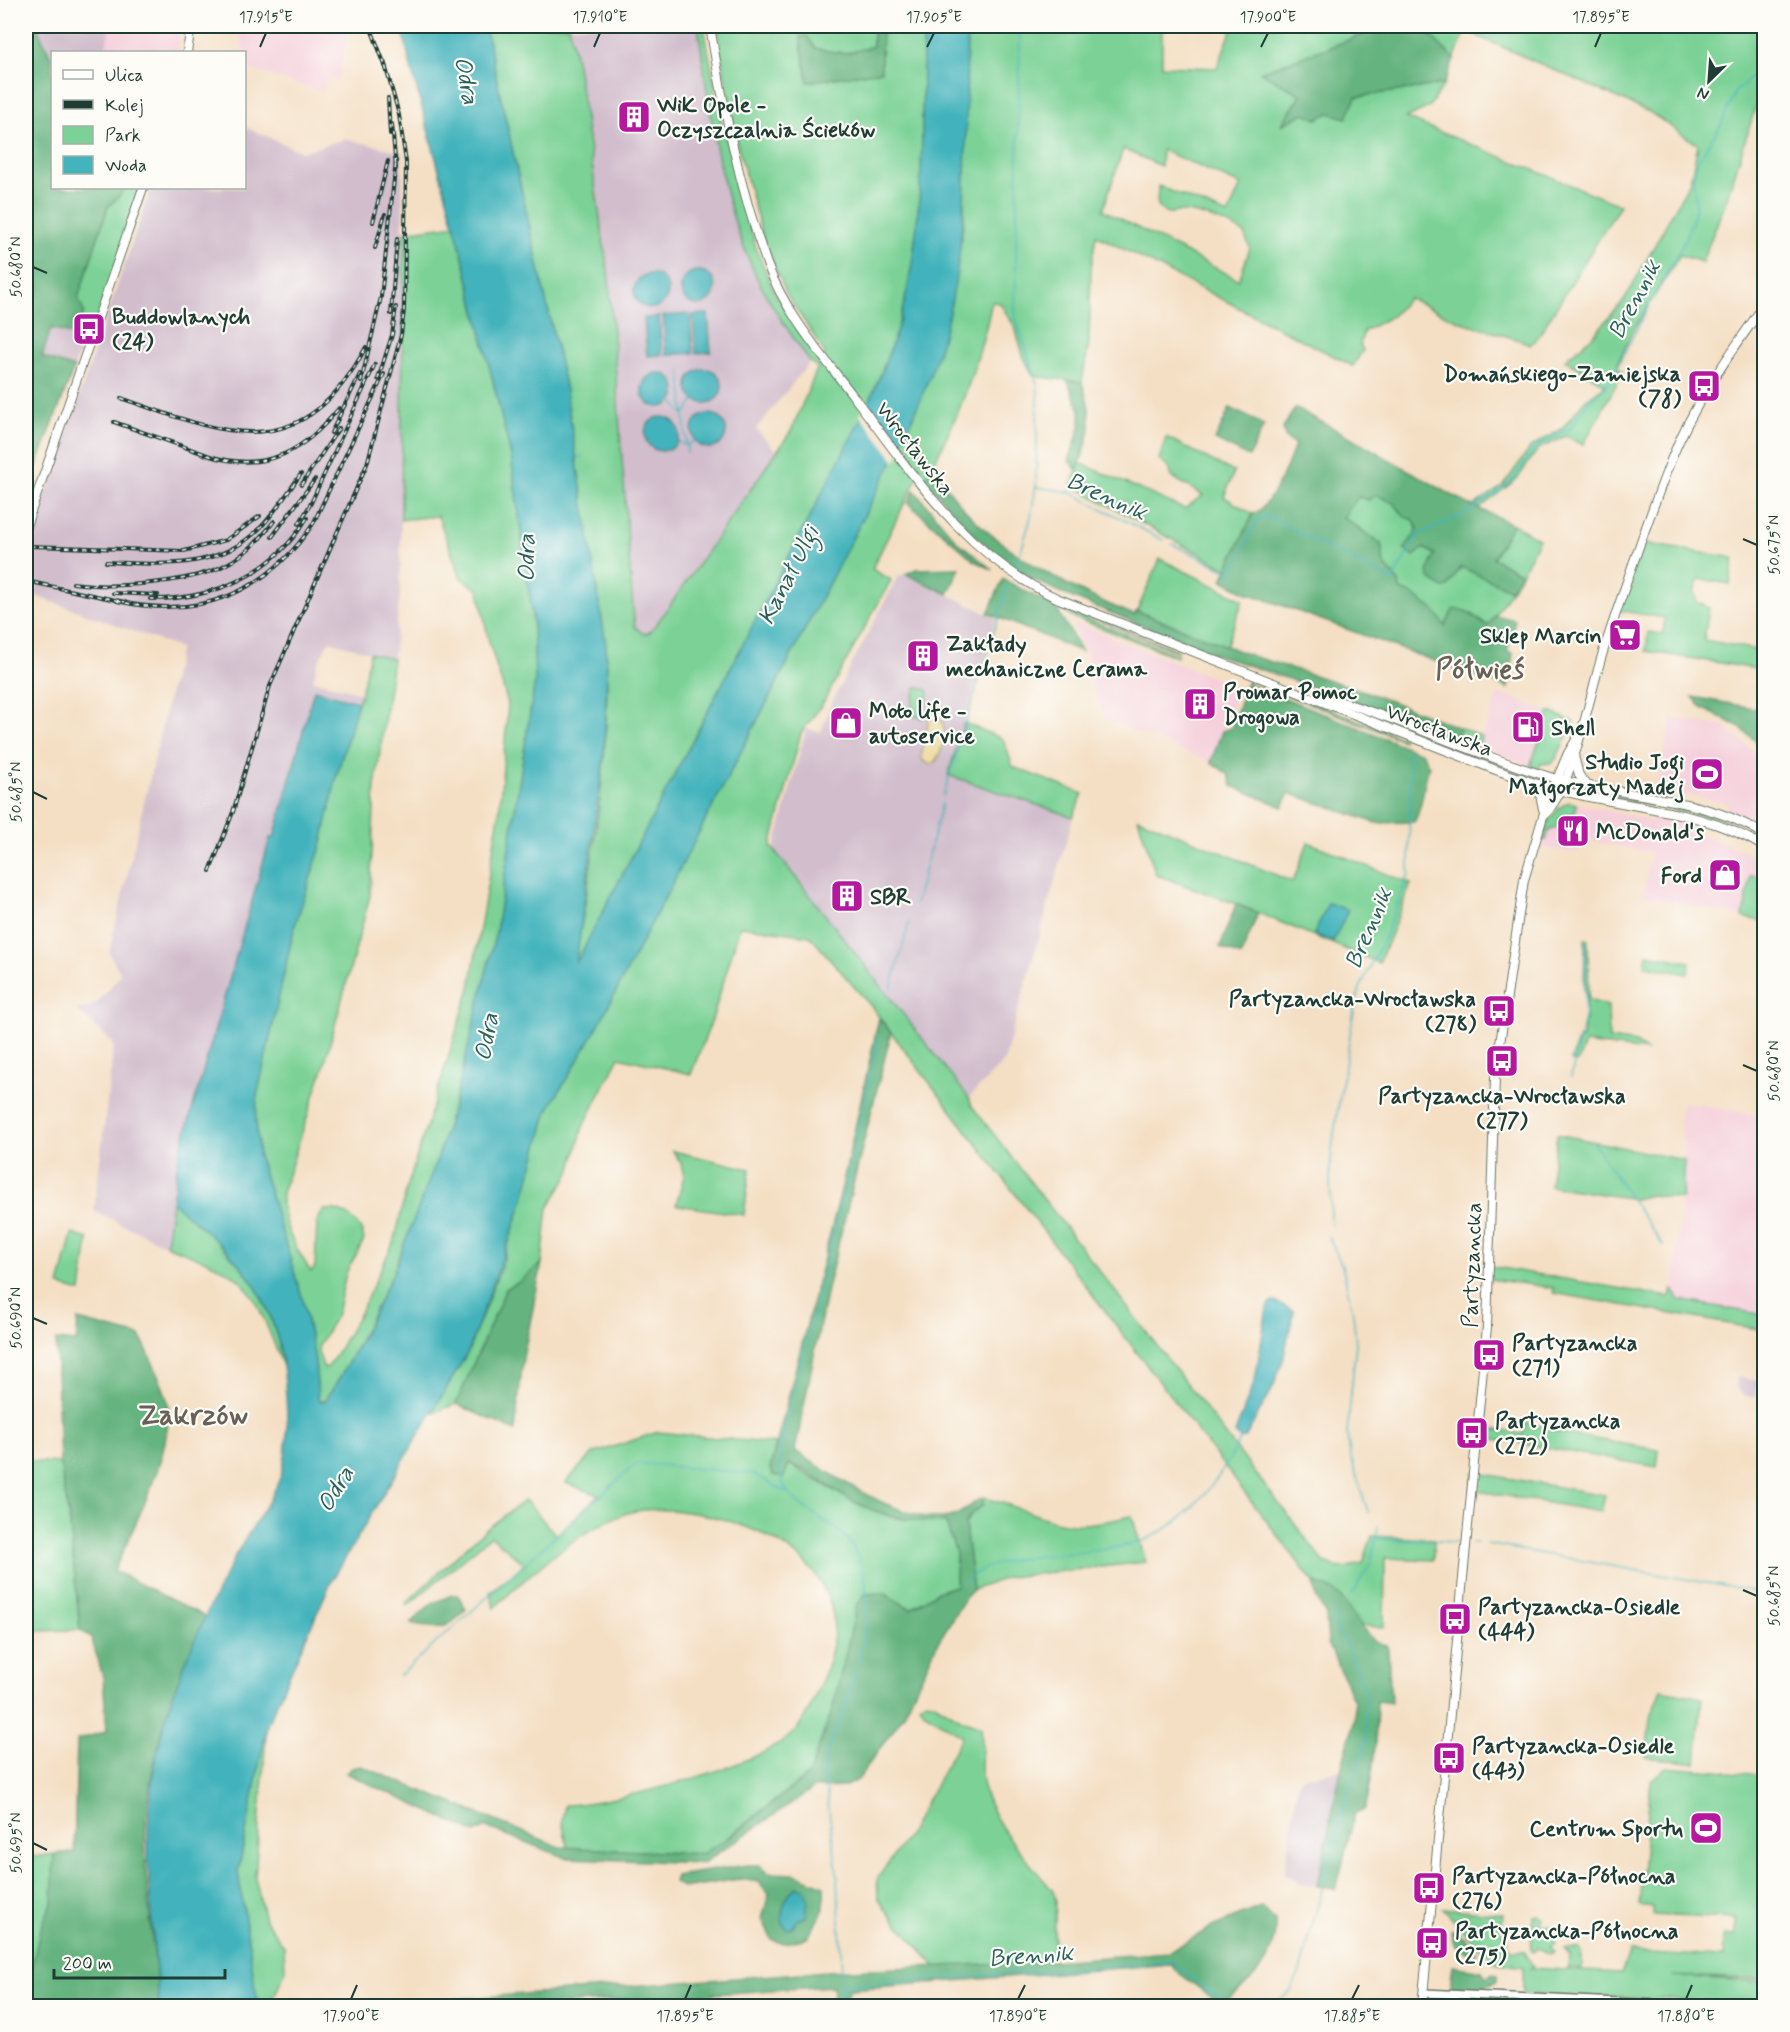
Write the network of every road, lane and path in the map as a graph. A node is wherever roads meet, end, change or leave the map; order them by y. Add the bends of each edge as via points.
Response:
1 (191, 26) edge
2 (710, 26) edge
3 (187, 51) edge
4 (143, 189) edge
5 (1764, 305) edge
6 (26, 526) edge
7 (1311, 695) junction
8 (1579, 735) junction
9 (1574, 755) junction
10 (1561, 779) junction
11 (1538, 784) junction
12 (1586, 785) junction
13 (1557, 790) junction
14 (1544, 815) junction
15 (1764, 834) edge
16 (1764, 848) edge
17 (1424, 1993) junction
18 (1422, 2007) edge
19 (1702, 2007) edge

1 - 3 main road
2 - 7 main road, Wrocławska via 735,152 767,264 785,302 917,480 968,538 1006,569 1059,599
4 - 6 main road
5 - 8 main road via 1716,374 1673,455 1604,650
7 - 10 main road, Wrocławska via 1392,718
7 - 11 main road, Wrocławska
8 - 9 main road
8 - 10 main road
9 - 10 main road
9 - 12 main road
10 - 12 main road, Wrocławska
10 - 13 main road, Partyzancka
11 - 13 main road, Wrocławska
11 - 14 main road
12 - 15 main road, Wrocławska via 1709,810
13 - 14 main road, Partyzancka
13 - 16 main road, Wrocławska via 1704,820 1729,828
14 - 17 main road, Partyzancka via 1520,895 1495,1078 1487,1327
17 - 18 main road, Partyzancka
17 - 19 street

